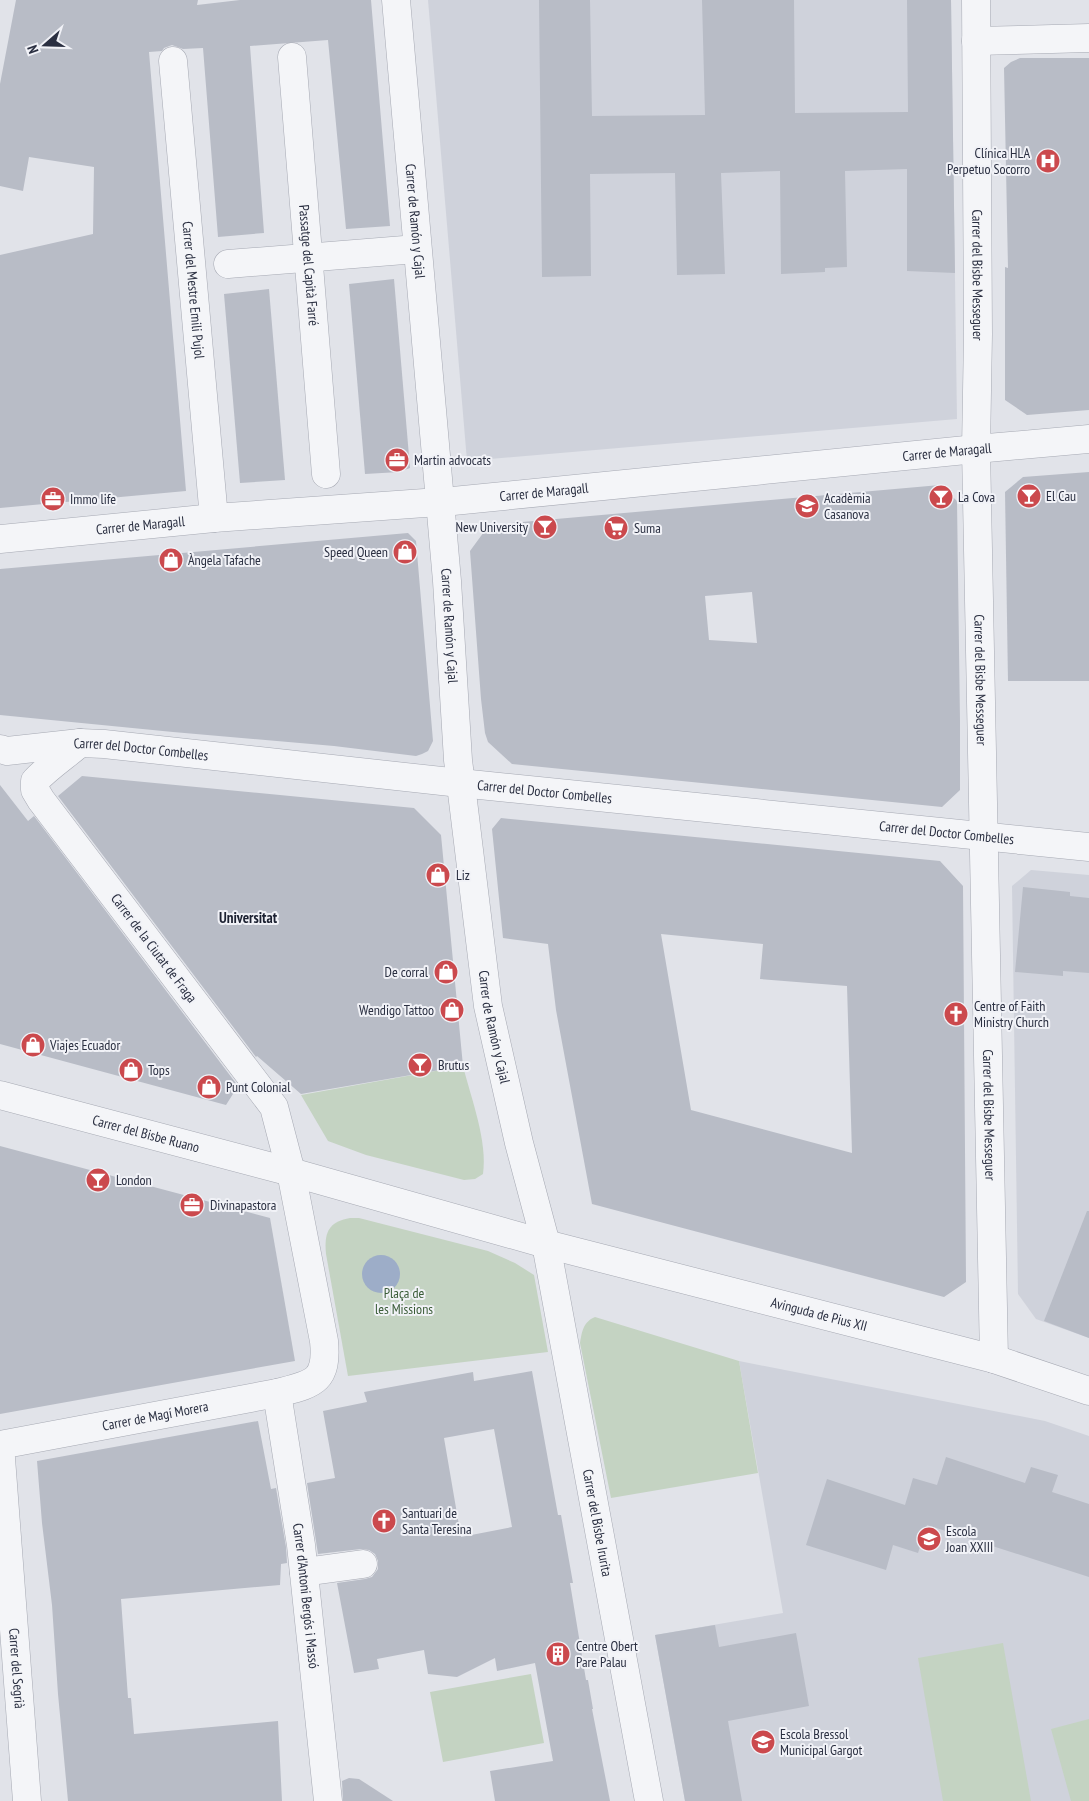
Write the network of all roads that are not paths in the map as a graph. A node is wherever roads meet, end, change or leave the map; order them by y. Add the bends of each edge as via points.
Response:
1 (396, 0) edge
2 (976, 0) edge
3 (1089, 38) edge
4 (976, 41) junction
5 (292, 57) dead end
6 (173, 62) dead end
7 (417, 249) junction
8 (308, 257) junction
9 (228, 264) dead end
10 (1089, 439) edge
11 (976, 449) junction
12 (326, 474) dead end
13 (440, 502) junction
14 (214, 518) junction
15 (0, 539) edge
16 (80, 743) junction
17 (0, 750) edge
18 (460, 783) junction
19 (984, 836) junction
20 (1089, 847) edge
21 (0, 1095) edge
22 (291, 1172) junction
23 (546, 1244) junction
24 (994, 1359) junction
25 (1089, 1391) edge
26 (277, 1393) junction
27 (0, 1445) edge
28 (363, 1564) dead end
29 (304, 1572) junction
30 (27, 1801) edge
31 (328, 1801) edge
32 (649, 1801) edge

1 - 7 street, Carrer de Ramón y Cajal
2 - 4 street, Carrer del Bisbe Messeguer
3 - 4 street
4 - 11 street, Carrer del Bisbe Messeguer
5 - 8 street, Passatge del Capità Farré
6 - 14 street, Carrer del Mestre Emili Pujol
7 - 8 street
7 - 13 street, Carrer de Ramón y Cajal
8 - 9 street
8 - 12 street, Passatge del Capità Farré
10 - 11 street, Carrer de Maragall
11 - 13 street, Carrer de Maragall
11 - 19 street, Carrer del Bisbe Messeguer
13 - 14 street, Carrer de Maragall
13 - 18 street, Carrer de Ramón y Cajal
14 - 15 street, Carrer de Maragall
16 - 17 street, Carrer del Doctor Combelles
16 - 18 street, Carrer del Doctor Combelles
16 - 22 street, Carrer de la Ciutat de Fraga via 44,771 35,781 35,790 274,1107
18 - 19 street, Carrer del Doctor Combelles
18 - 23 street, Carrer de Ramón y Cajal via 488,1006
19 - 20 street, Carrer del Doctor Combelles
19 - 24 street, Carrer del Bisbe Messeguer
21 - 22 street, Carrer del Bisbe Ruano
22 - 23 street
22 - 26 street, Carrer de Magí Morera via 326,1356 317,1378 310,1384
23 - 24 street, Avinguda de Pius XII
23 - 32 street, Carrer del Bisbe Irurita
24 - 25 street, Avinguda de Pius XII
26 - 27 street, Carrer de Magí Morera
26 - 29 street, Carrer d'Antoni Bergós i Massó
27 - 30 street, Carrer del Segrià
28 - 29 street
29 - 31 street, Carrer d'Antoni Bergós i Massó

